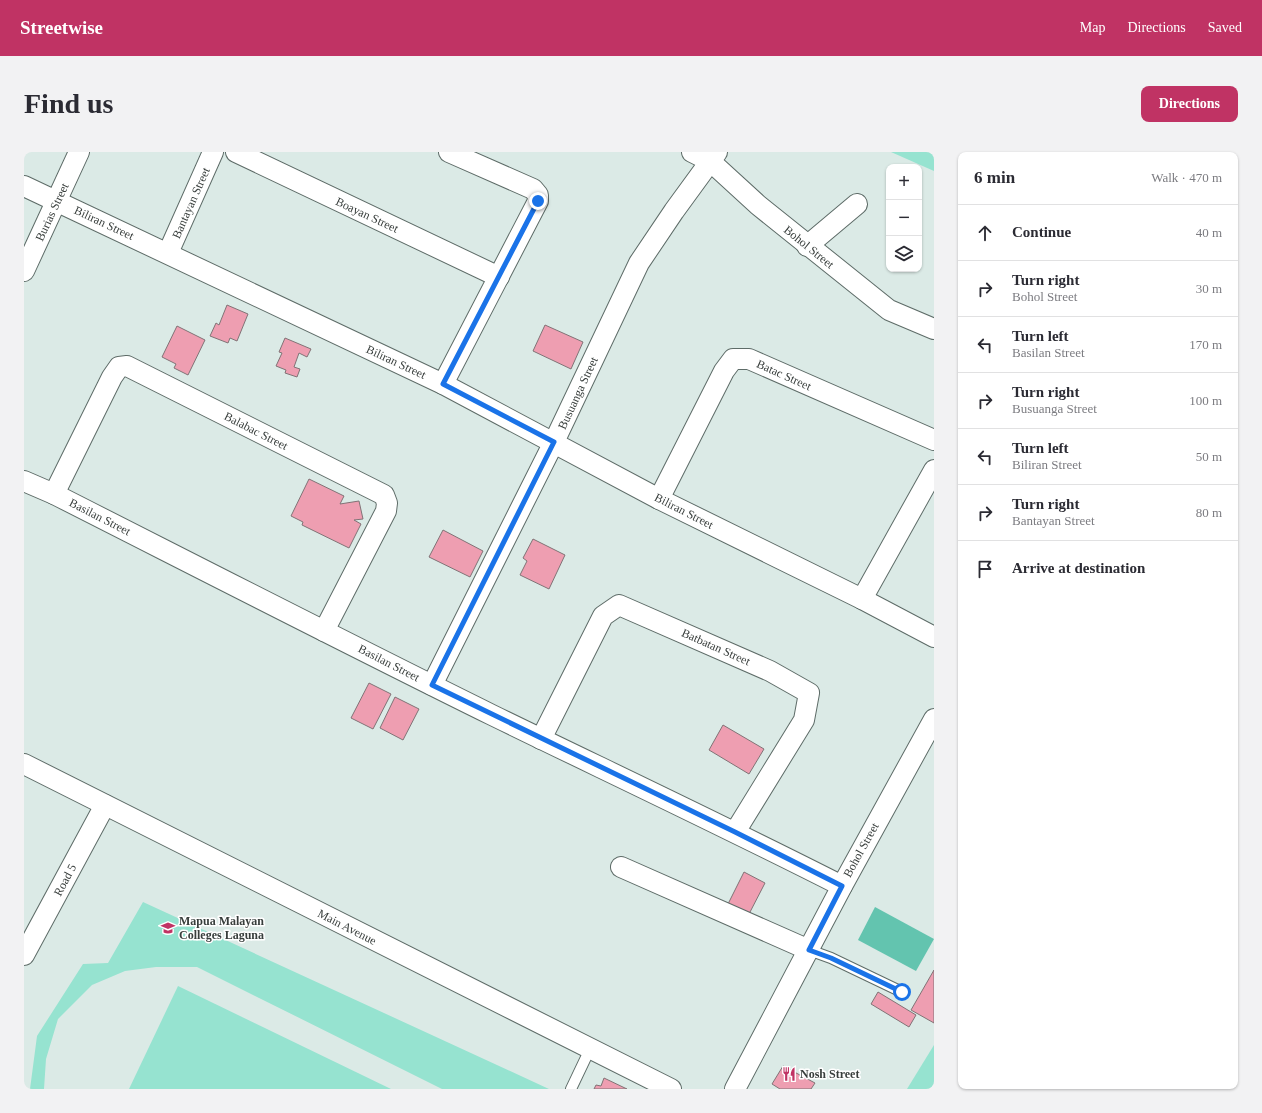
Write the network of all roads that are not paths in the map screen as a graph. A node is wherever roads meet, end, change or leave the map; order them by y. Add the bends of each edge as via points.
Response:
1 (79, 152) edge
2 (213, 152) edge
3 (236, 152) edge
4 (449, 152) edge
5 (692, 152) edge
6 (714, 156) edge
7 (24, 186) edge
8 (57, 201) junction
9 (857, 204) dead end
10 (807, 246) junction
11 (168, 253) junction
12 (24, 272) edge
13 (499, 277) junction
14 (934, 329) edge
15 (443, 384) junction
16 (934, 440) edge
17 (554, 442) junction
18 (934, 470) edge
19 (24, 481) edge
20 (54, 494) junction
21 (659, 499) junction
22 (862, 599) junction
23 (324, 631) junction
24 (934, 637) edge
25 (432, 685) junction
26 (934, 719) edge
27 (541, 739) junction
28 (24, 764) edge
29 (105, 805) junction
30 (735, 832) junction
31 (621, 867) dead end
32 (842, 886) junction
33 (809, 950) junction
34 (24, 955) edge
35 (902, 992) dead end
36 (590, 1049) junction
37 (571, 1089) edge
38 (671, 1089) edge
39 (735, 1089) edge

1 - 8 street, Burias Street
2 - 11 street, Bantayan Street
3 - 13 street, Boayan Street
4 - 13 street via 533,189 538,195 538,201
5 - 6 street, Bohol Street
6 - 10 street, Bohol Street via 758,205
6 - 17 street, Busuanga Street via 639,263
7 - 8 street, Biliran Street
8 - 11 street, Biliran Street
8 - 12 street, Burias Street
9 - 10 street
10 - 14 street, Bohol Street via 888,310
11 - 15 street, Biliran Street
13 - 15 street
15 - 17 street, Biliran Street
16 - 21 street, Batac Street via 749,359 733,359 724,371
17 - 21 street, Biliran Street
17 - 25 street, Busuanga Street
18 - 22 street
19 - 20 street, Basilan Street
20 - 23 street, Basilan Street
20 - 23 street, Balabac Street via 112,377 119,367 127,366 384,495 386,511
21 - 22 street, Biliran Street
22 - 24 street, Biliran Street
23 - 25 street, Basilan Street
25 - 27 street, Basilan Street
26 - 32 street, Bohol Street
27 - 30 street, Basilan Street
27 - 30 street, Batbatan Street via 603,616 619,605 770,671 809,693 804,720
28 - 29 street, Main Avenue
29 - 34 street, Road 5
29 - 36 street, Main Avenue
30 - 32 street, Basilan Street
31 - 33 street
32 - 33 street, Bohol Street
33 - 35 lane
33 - 39 street, Bohol Street
36 - 37 lane
36 - 38 street, Main Avenue

